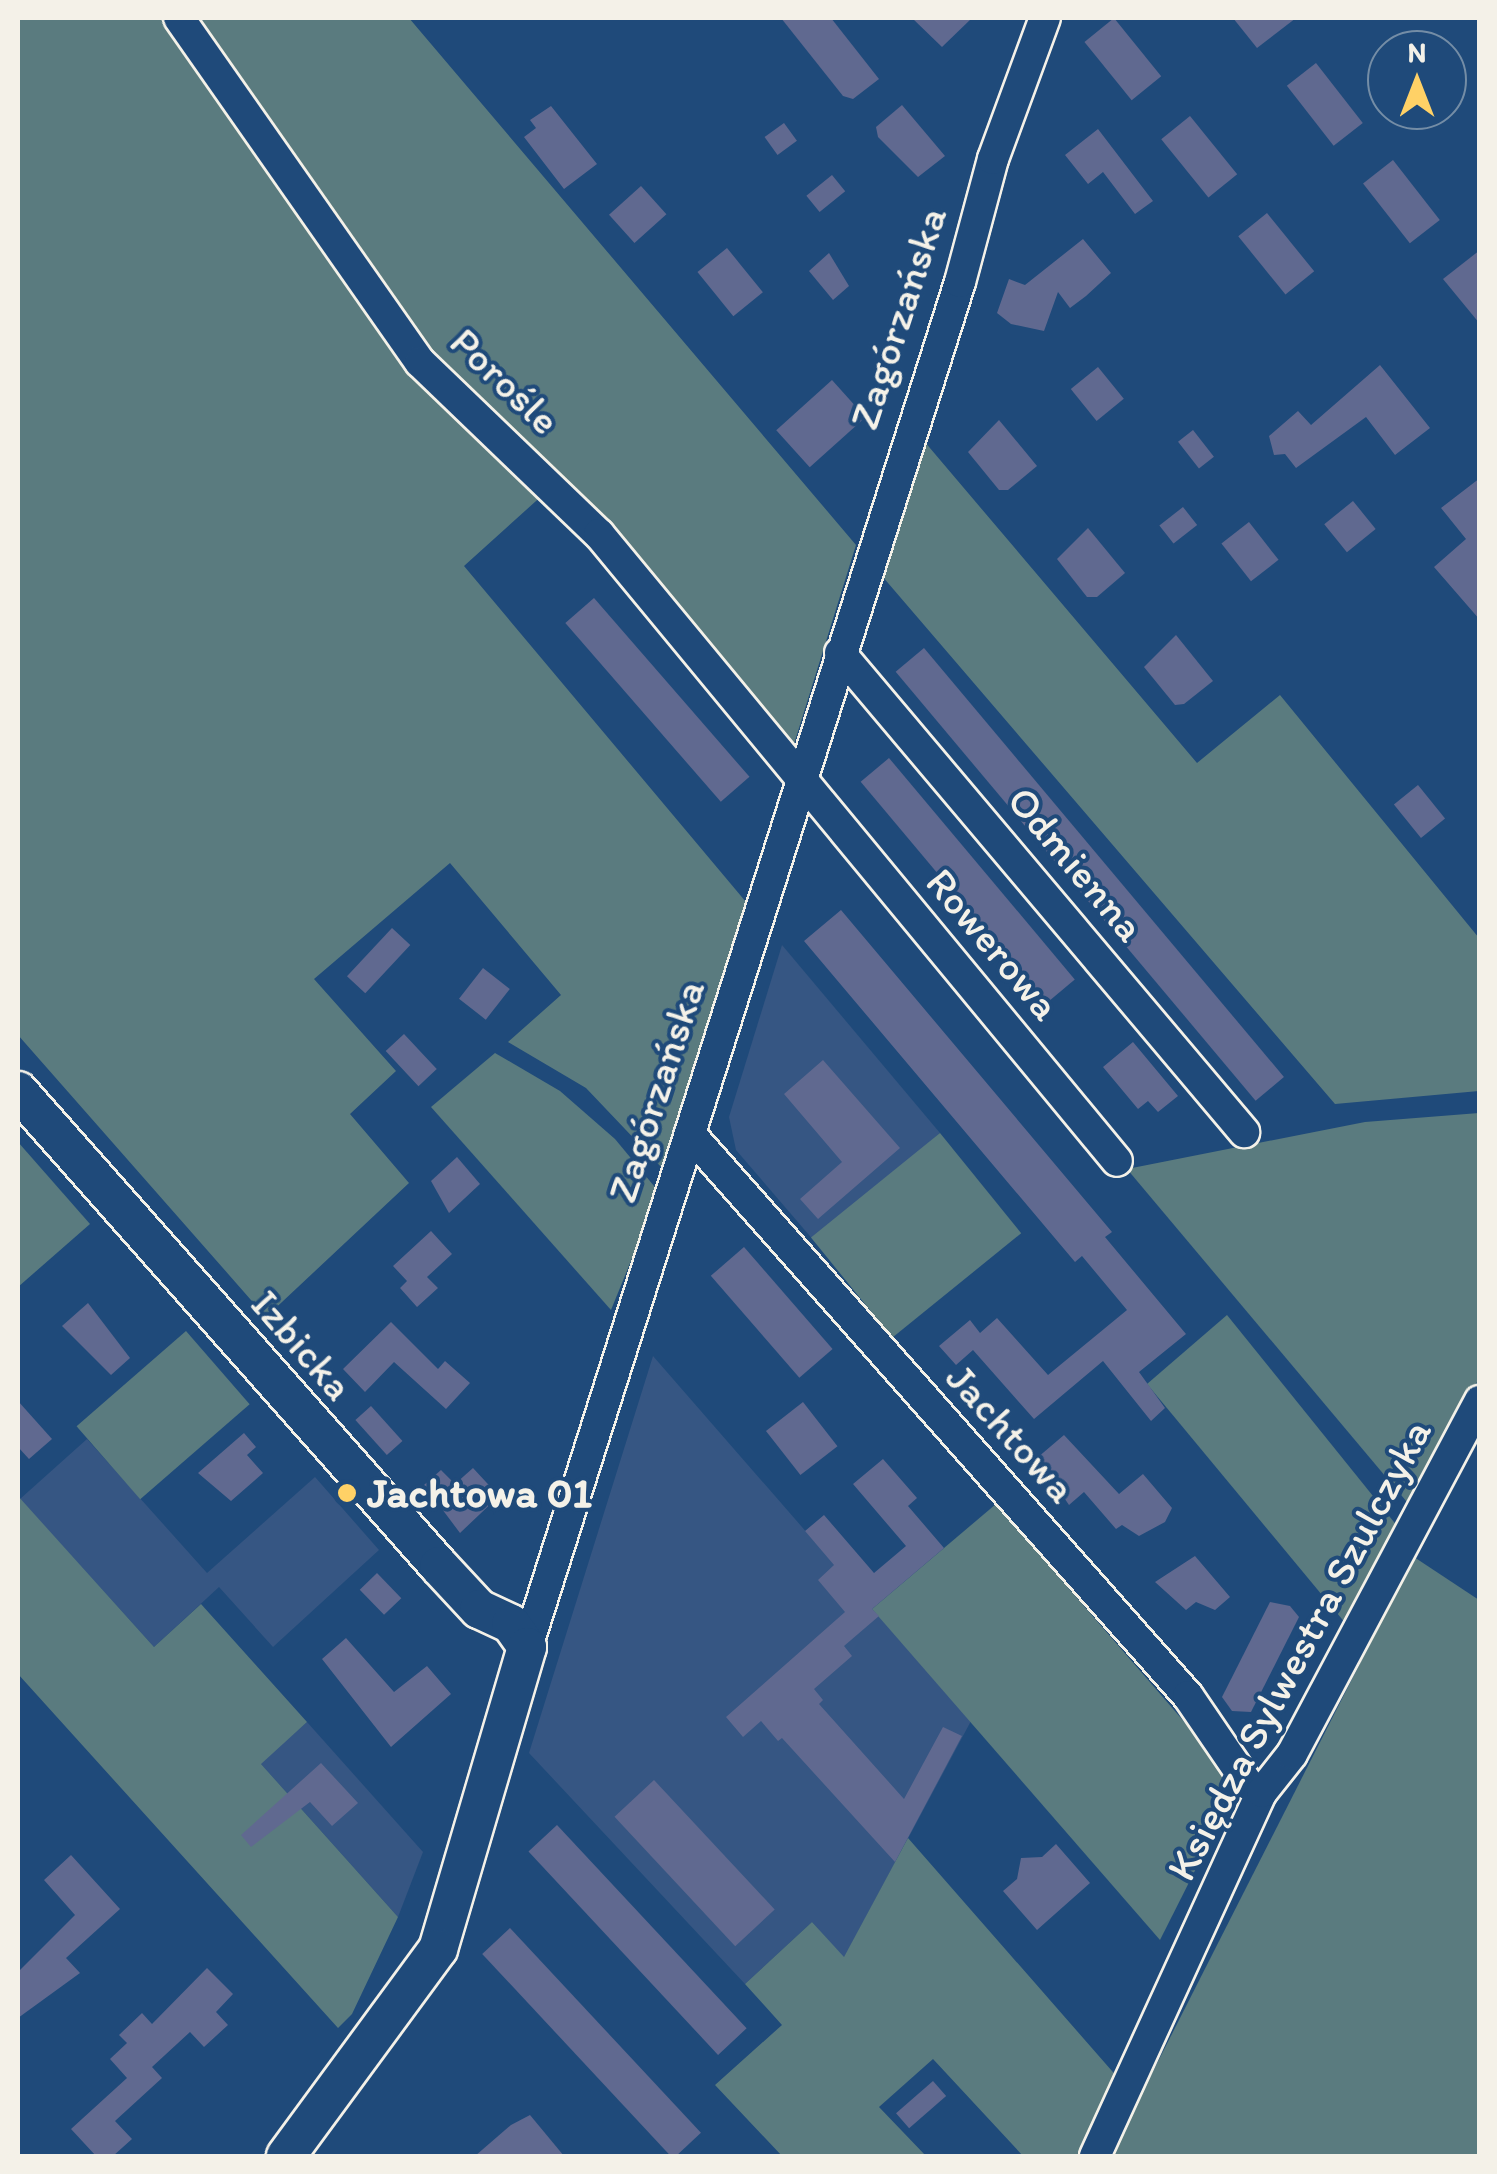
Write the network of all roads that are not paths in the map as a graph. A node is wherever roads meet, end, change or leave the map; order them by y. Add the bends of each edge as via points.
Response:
1 (180, 18) edge
2 (1045, 18) edge
3 (840, 653) junction
4 (801, 782) junction
5 (18, 1090) edge
6 (1244, 1132) dead end
7 (690, 1134) junction
8 (1117, 1161) dead end
9 (1480, 1401) edge
10 (527, 1646) junction
11 (1262, 1792) junction
12 (286, 2156) edge
13 (1094, 2156) edge

1 - 4 street, Porośle via 420,362 599,534
2 - 3 street, Zagórzańska via 993,160
3 - 4 street, Zagórzańska
3 - 6 street, Odmienna
4 - 7 street, Zagórzańska
4 - 8 street, Rowerowa
5 - 10 street, Izbicka via 404,1528 480,1609 511,1624
7 - 10 street, Zagórzańska
7 - 11 street, Jachtowa via 1188,1696 1248,1784
9 - 11 street, Księdza Sylwestra Szulczyka via 1301,1739
10 - 12 street, Zagórzańska via 438,1949
11 - 13 street, Księdza Sylwestra Szulczyka

